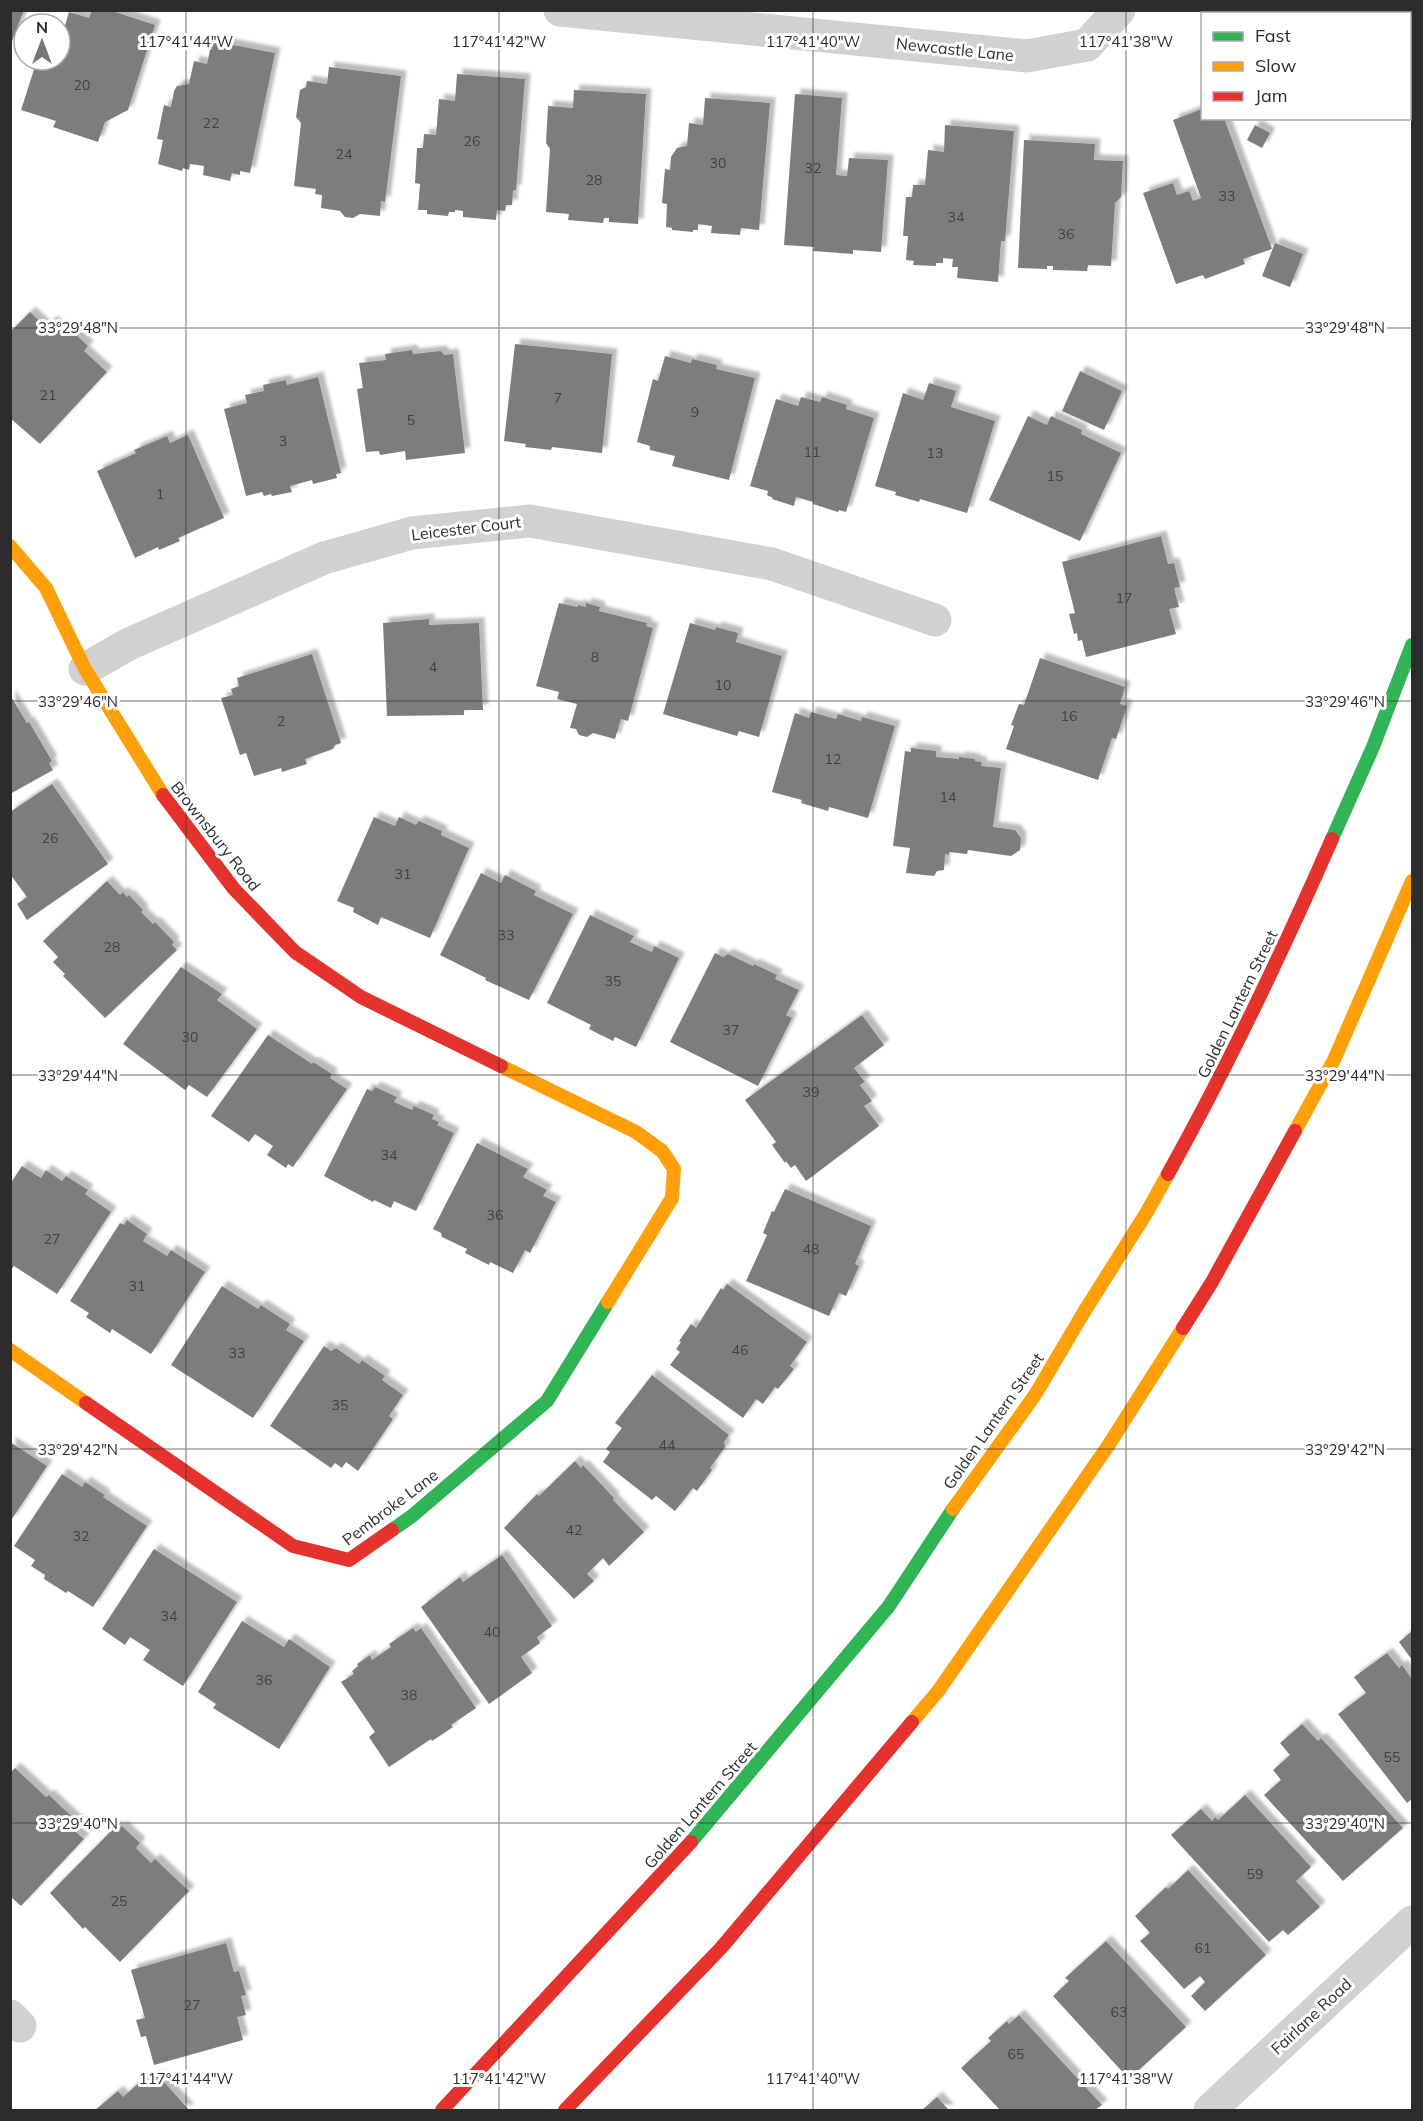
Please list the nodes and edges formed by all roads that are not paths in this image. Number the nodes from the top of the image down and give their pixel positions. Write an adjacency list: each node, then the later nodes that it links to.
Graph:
1 (560, 10): 2 (street, Newcastle Lane)
2 (1119, 10)
3 (10, 546): 6 (main road, Brownsbury Road)
4 (935, 620): 6 (street, Leicester Court)
5 (1413, 645): 11 (main road, Golden Lantern Street)
6 (85, 669): 8 (main road, Brownsbury Road)
7 (1413, 881): 12 (main road)
8 (672, 1198): 9 (main road, Pembroke Lane)
9 (10, 1350)
10 (1413, 1922): 13 (street, Fairlane Road)
11 (442, 2110)
12 (565, 2110)
13 (1210, 2110)

